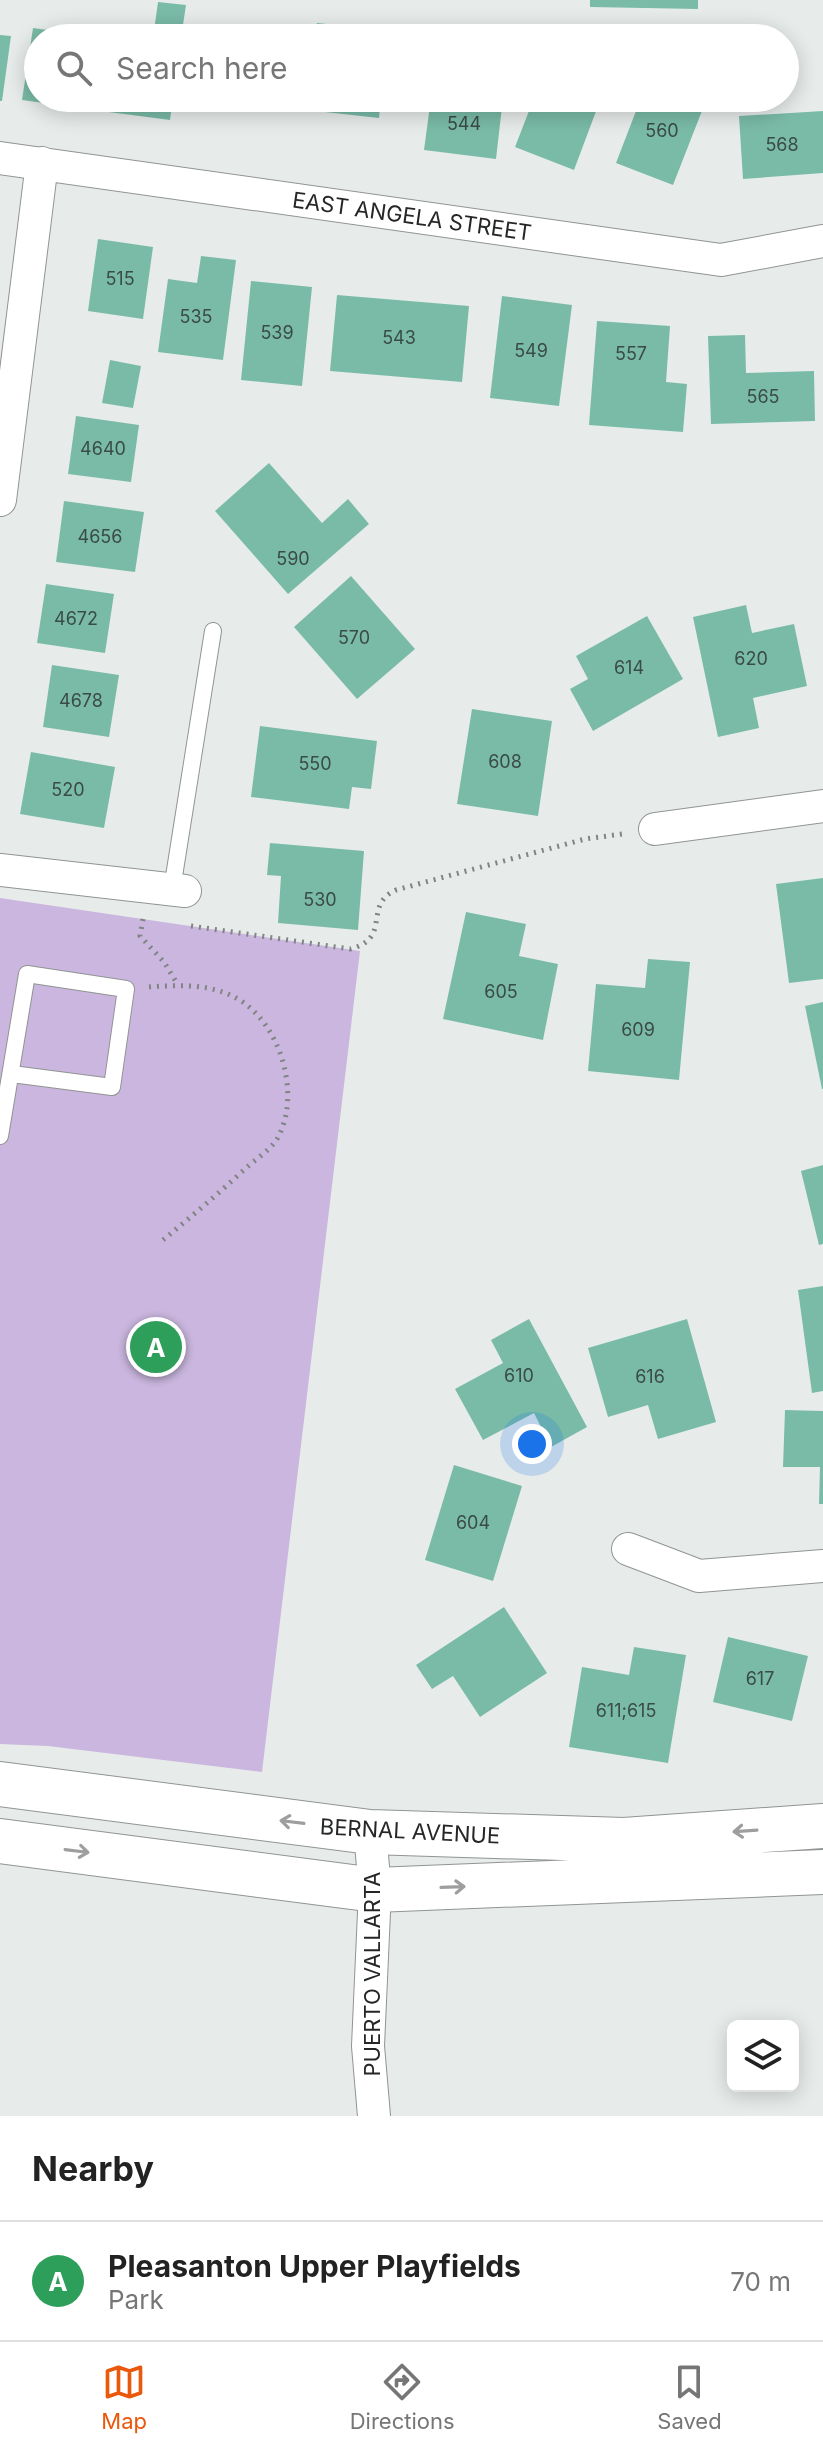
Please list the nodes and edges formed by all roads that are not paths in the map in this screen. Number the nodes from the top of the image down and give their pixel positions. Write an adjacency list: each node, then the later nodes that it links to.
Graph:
1 (0, 158): 2 (street, EAST ANGELA STREET)
2 (42, 163): 3 (street, EAST ANGELA STREET); 4 (street)
3 (823, 241)
4 (0, 500)
5 (213, 631): 9 (lane)
6 (823, 806): 7 (street)
7 (655, 829)
8 (0, 870): 9 (street)
9 (168, 889)
10 (12, 1074): 10 (lane); 11 (lane)
11 (0, 1136)
12 (628, 1549): 13 (street)
13 (823, 1566)
14 (0, 1784): 16 (main road, BERNAL AVENUE, one-way to 14)
15 (823, 1826): 16 (main road, BERNAL AVENUE, one-way to 16)
16 (370, 1832): 19 (street, PUERTO VALLARTA)
17 (0, 1841): 19 (main road, one-way to 19)
18 (823, 1872): 19 (main road, one-way to 18)
19 (375, 1890): 20 (street, PUERTO VALLARTA)
20 (374, 2116)

